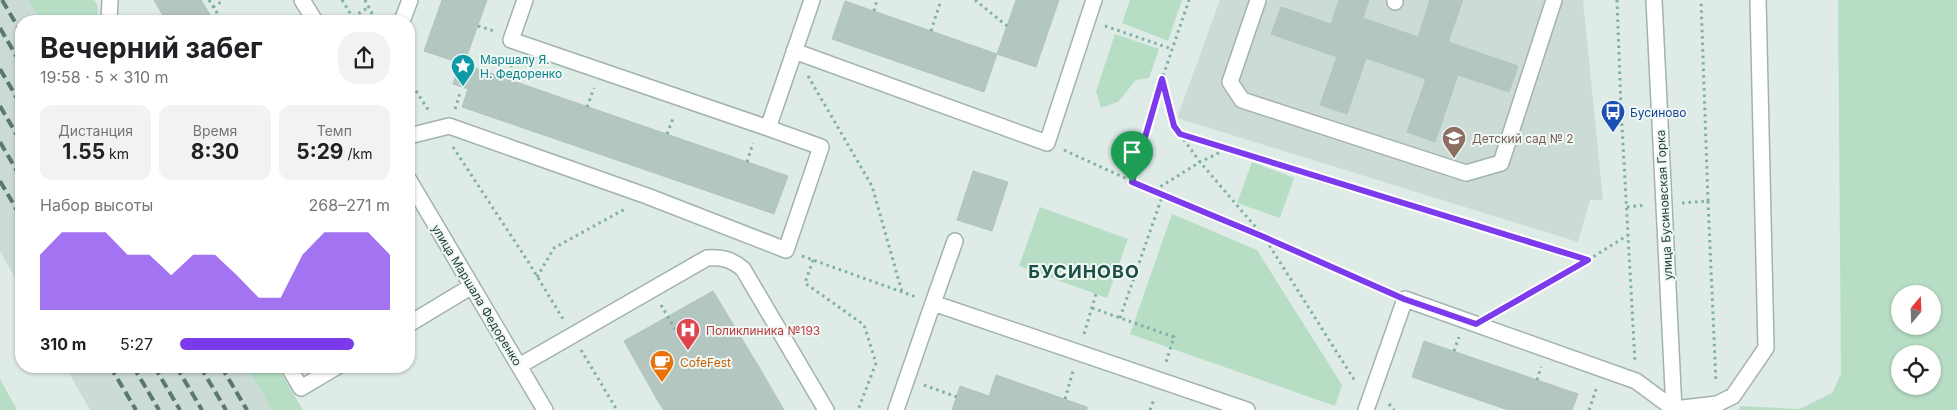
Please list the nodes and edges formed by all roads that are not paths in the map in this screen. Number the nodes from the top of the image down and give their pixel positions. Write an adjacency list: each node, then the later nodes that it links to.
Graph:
1 (110, 0): 11 (street)
2 (302, 0): 12 (street)
3 (410, 0): 13 (street)
4 (525, 0): 15 (street)
5 (812, 0): 14 (street)
6 (1094, 0): 14 (street)
7 (1258, 0): 8 (street)
8 (1554, 0)
9 (1654, 0): 26 (street, улица Бусиновская Горка)
10 (1758, 0): 26 (street)
11 (109, 15)
12 (311, 15)
13 (404, 15)
14 (794, 52): 15 (street)
15 (768, 128): 16 (street)
16 (415, 134)
17 (415, 190): 19 (street, улица Маршала Федоренко)
18 (955, 241): 20 (street)
19 (472, 286): 21 (street); 22 (street, улица Маршала Федоренко)
20 (933, 303): 29 (street); 30 (street)
21 (415, 320)
22 (519, 366): 27 (street, улица Маршала Федоренко); 28 (street)
23 (292, 373): 24 (street)
24 (326, 373)
25 (1368, 406): 26 (street)
26 (1674, 409)
27 (546, 410)
28 (826, 410)
29 (896, 410)
30 (1247, 410)

